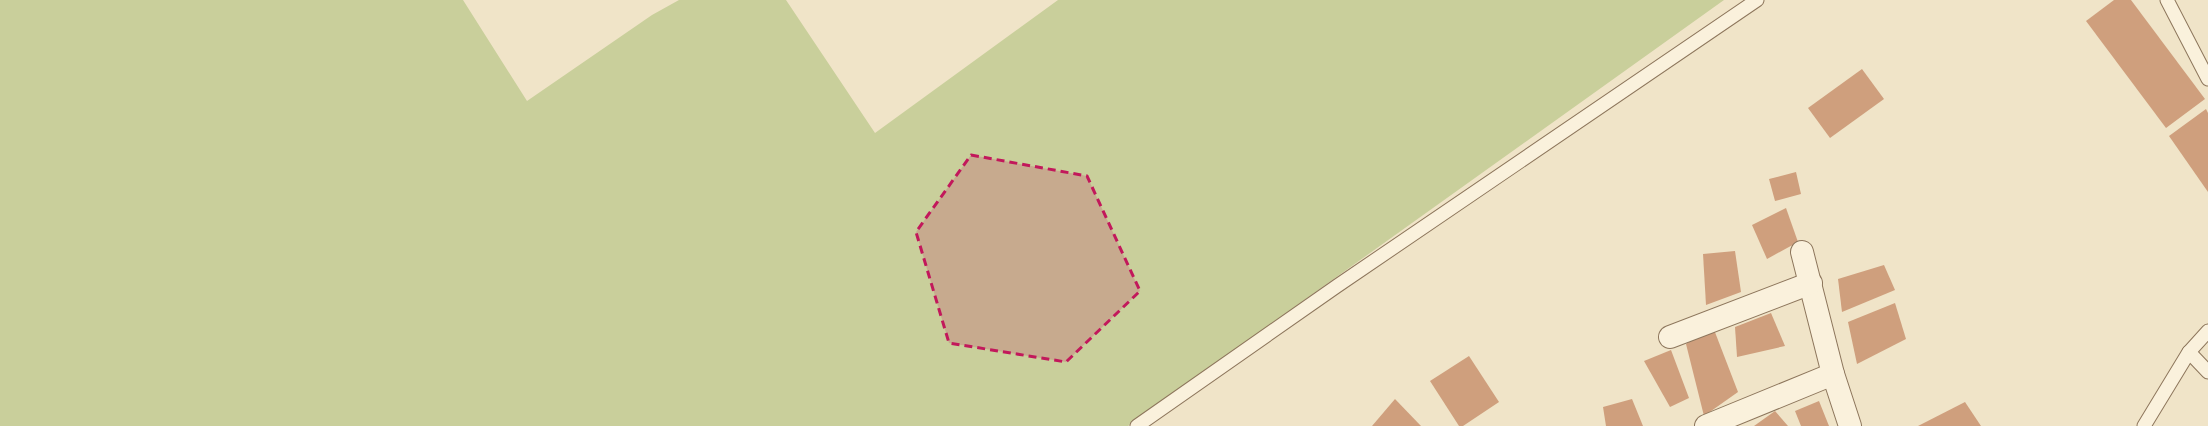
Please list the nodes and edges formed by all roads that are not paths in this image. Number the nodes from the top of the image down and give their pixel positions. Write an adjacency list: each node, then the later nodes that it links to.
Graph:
1 (1758, 0): 11 (lane)
2 (2167, 0): 3 (lane)
3 (2208, 79)
4 (1802, 252): 5 (street)
5 (1811, 283): 7 (street); 10 (street)
6 (2208, 331): 8 (lane)
7 (1670, 337)
8 (2189, 352): 9 (lane); 14 (lane)
9 (2208, 372)
10 (1833, 374): 12 (street); 13 (street)
11 (1137, 426)
12 (1706, 426)
13 (1850, 426)
14 (2144, 426)

